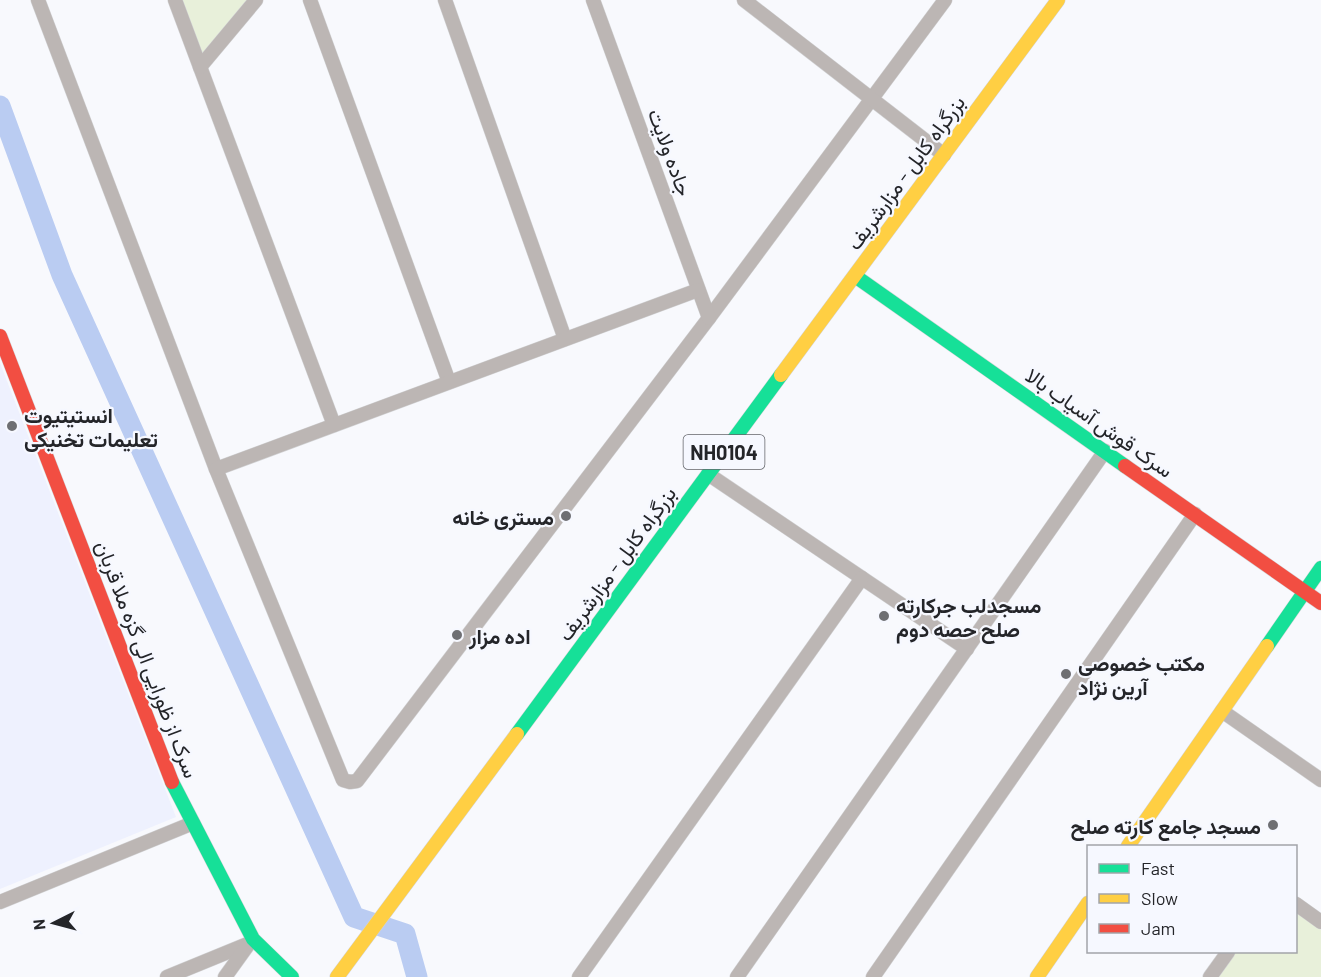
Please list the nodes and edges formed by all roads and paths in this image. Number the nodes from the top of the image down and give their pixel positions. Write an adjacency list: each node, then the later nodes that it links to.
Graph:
1 (38, 0): 21 (street)
2 (175, 0): 10 (street)
3 (256, 0): 10 (street)
4 (310, 0): 18 (street)
5 (445, 0): 17 (street)
6 (593, 0): 14 (street, جاده ولایت)
7 (744, 0): 11 (street)
8 (945, 0): 11 (street)
9 (1058, 0): 12 (main road, بزرگراه کابل - مزارشریف / NH0104)
10 (200, 67): 19 (street)
11 (872, 99): 12 (street); 15 (street)
12 (944, 155): 13 (main road, بزرگراه کابل - مزارشریف / NH0104)
13 (855, 276): 20 (main road, سرک قوش آسیاب بالا); 22 (main road, بزرگراه کابل - مزارشریف / NH0104)
14 (698, 290): 15 (street, جاده ولایت); 17 (street)
15 (709, 318): 21 (street)
16 (0, 336): 31 (main road, سرک از ظورایی الی گزه ملا قربان)
17 (566, 339): 18 (street)
18 (449, 382): 19 (street)
19 (334, 425): 21 (street)
20 (1105, 452): 23 (main road, سرک قوش آسیاب بالا); 28 (street)
21 (216, 469)
22 (708, 474): 25 (street); 42 (main road, بزرگراه کابل - مزارشریف / NH0104)
23 (1195, 514): 26 (main road, سرک قوش آسیاب بالا); 45 (street)
24 (1321, 568): 26 (main road)
25 (862, 578): 28 (street); 43 (street)
26 (1304, 591): 27 (main road, سرک قوش آسیاب بالا); 29 (main road)
27 (1321, 603)
28 (967, 649): 44 (street)
29 (1222, 711): 30 (street); 32 (main road)
30 (1321, 780)
31 (193, 823): 33 (street); 37 (main road, سرک از ظورایی الی گزه ملا قربان)
32 (1129, 845)
33 (0, 902)
34 (1297, 905): 36 (street)
35 (1087, 906): 46 (main road)
36 (1321, 922)
37 (251, 941): 39 (street); 40 (street); 41 (main road, سرک از ظورایی الی گزه ملا قربان)
38 (1227, 953): 47 (street)
39 (167, 977)
40 (225, 977)
41 (292, 977)
42 (337, 977)
43 (579, 977)
44 (737, 977)
45 (873, 977)
46 (1038, 977)
47 (1210, 977)

